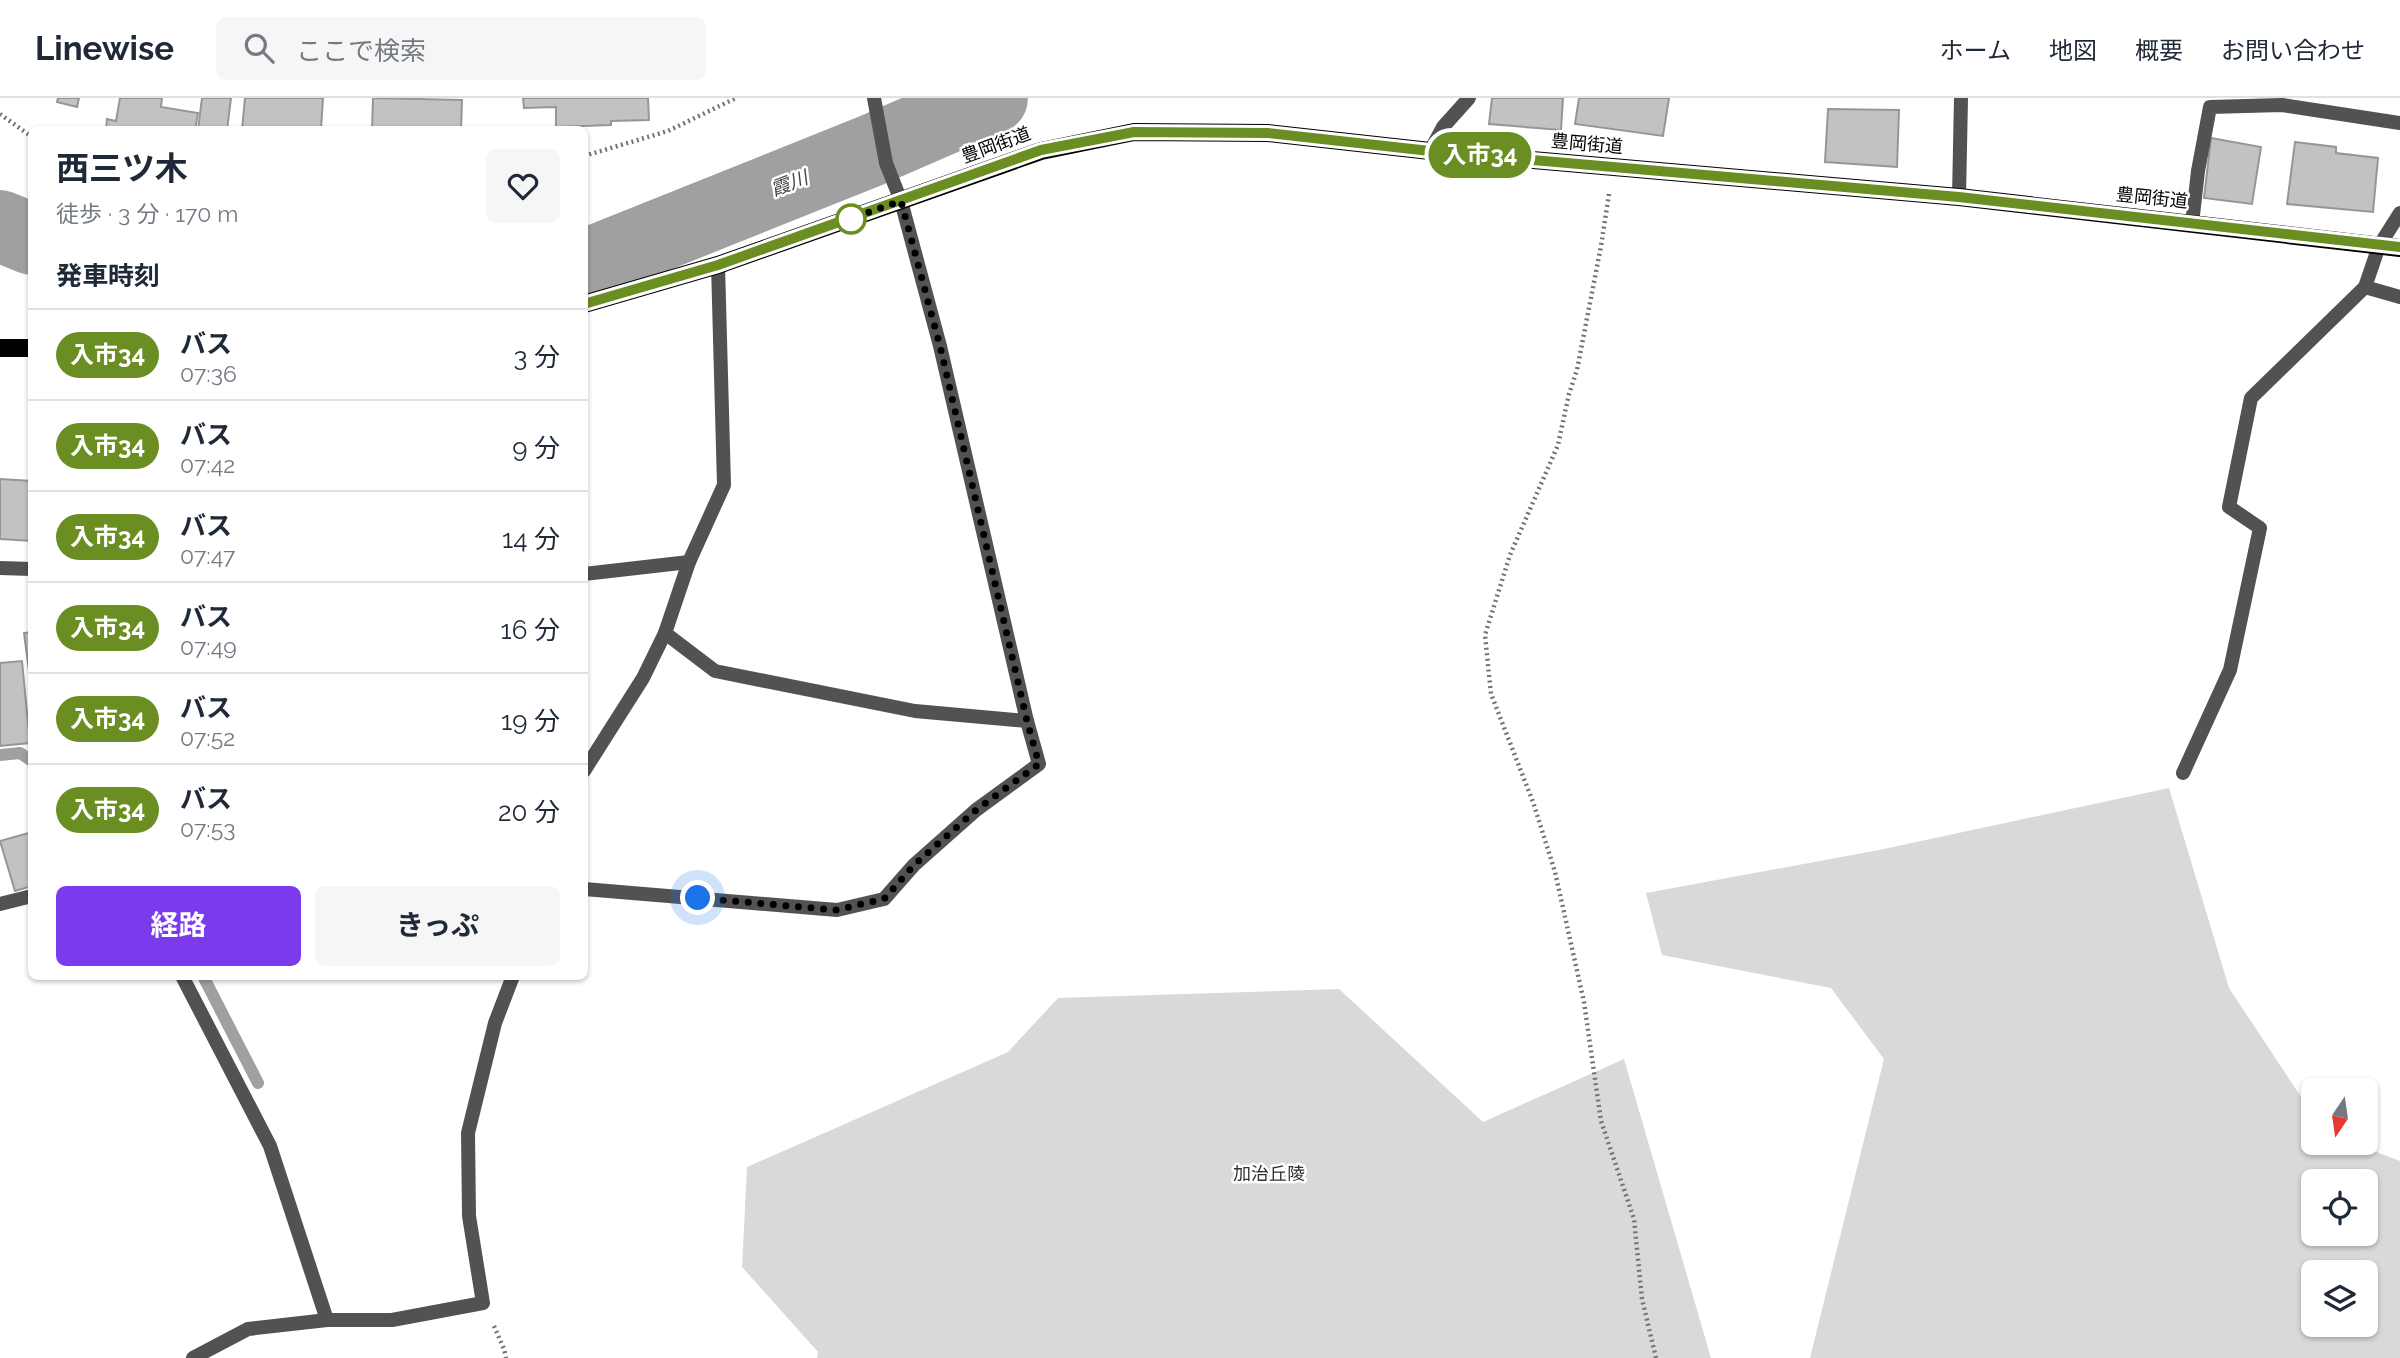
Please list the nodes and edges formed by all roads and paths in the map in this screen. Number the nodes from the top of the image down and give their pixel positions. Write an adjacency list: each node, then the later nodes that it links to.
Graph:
1 (736, 98): 9 (path)
2 (874, 98): 12 (street)
3 (1469, 98): 8 (street)
4 (1961, 98): 11 (street)
5 (0, 114): 7 (path)
6 (2400, 122): 14 (street)
7 (28, 134)
8 (1430, 151): 10 (main road, 豊岡街道); 12 (main road, 豊岡街道)
9 (588, 155)
10 (1613, 167): 11 (main road, 豊岡街道); 38 (path)
11 (1959, 197): 14 (main road, 豊岡街道)
12 (901, 201): 17 (main road, 豊岡街道); 28 (street)
13 (2400, 213): 15 (street)
14 (2192, 224): 15 (main road, 豊岡街道)
15 (2379, 246): 16 (main road, 豊岡街道); 18 (street)
16 (2400, 248)
17 (718, 265): 20 (main road, 豊岡街道); 23 (street)
18 (2365, 287): 19 (street); 30 (street)
19 (2400, 297)
20 (588, 303)
21 (0, 348): 22 (main road)
22 (28, 348)
23 (690, 562): 26 (street); 27 (street)
24 (0, 568): 25 (street)
25 (28, 569)
26 (588, 574)
27 (665, 633): 28 (street); 29 (street)
28 (1027, 721): 31 (street)
29 (588, 765)
30 (2183, 773)
31 (588, 888)
32 (28, 897): 33 (street)
33 (0, 904)
34 (184, 980): 36 (street)
35 (511, 980): 36 (street)
36 (327, 1320): 37 (street)
37 (193, 1358)
38 (1656, 1358)

